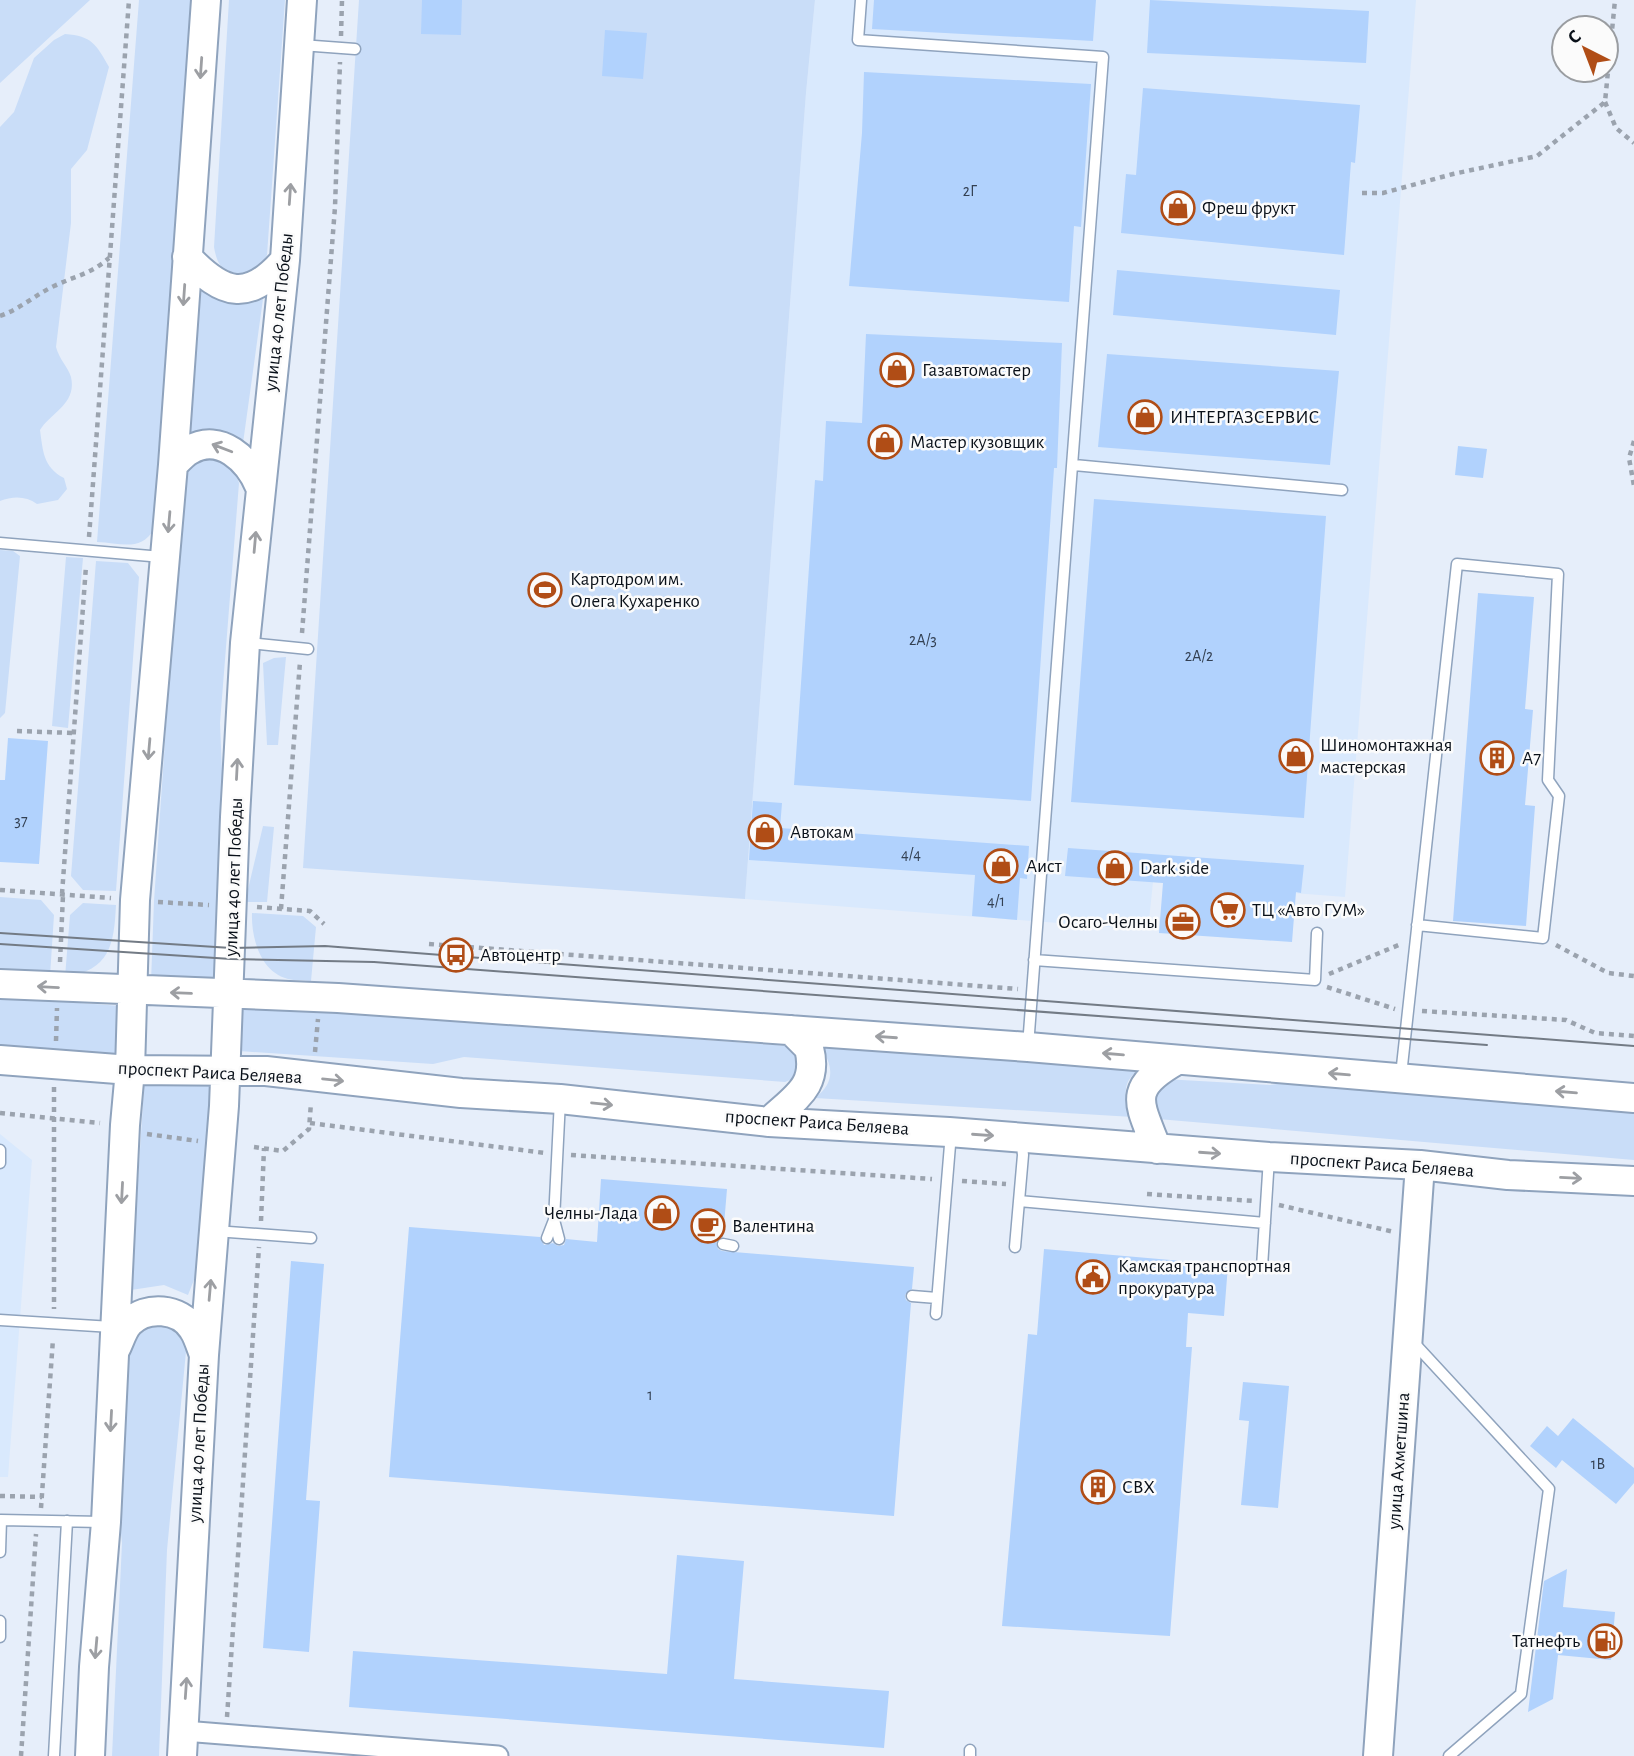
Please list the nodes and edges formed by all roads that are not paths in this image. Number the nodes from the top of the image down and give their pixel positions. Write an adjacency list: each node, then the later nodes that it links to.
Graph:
1 (206, 0): 6 (street, one-way to 6)
2 (302, 0): 4 (street, улица 40 лет Победы)
3 (861, 0): 9 (lane)
4 (300, 45): 5 (lane); 7 (street, улица 40 лет Победы, one-way to 4)
5 (355, 49)
6 (187, 257): 7 (street); 8 (street, one-way to 8)
7 (285, 260): 10 (street, улица 40 лет Победы)
8 (173, 465): 10 (street, one-way to 8); 13 (street, one-way to 13)
9 (1074, 465): 11 (lane); 18 (lane)
10 (260, 487): 14 (street, улица 40 лет Победы, one-way to 10)
11 (1342, 490)
12 (0, 543): 13 (lane)
13 (166, 557): 20 (street, one-way to 20)
14 (245, 643): 15 (lane); 21 (street, улица 40 лет Победы, one-way to 14)
15 (304, 649)
16 (1418, 925): 16 (lane); 28 (lane)
17 (1317, 933): 18 (lane)
18 (1034, 960): 23 (lane)
19 (0, 984): 20 (street, one-way to 19)
20 (132, 991): 21 (street, one-way to 20); 26 (street)
21 (229, 995): 22 (street); 27 (street, улица 40 лет Победы)
22 (790, 1030): 23 (street, one-way to 22); 31 (street)
23 (1028, 1047): 25 (street, one-way to 23)
24 (0, 1060): 26 (street, проспект Раиса Беляева)
25 (1177, 1060): 28 (street, one-way to 25); 34 (street)
26 (130, 1070): 27 (street, проспект Раиса Беляева); 54 (street, one-way to 54)
27 (226, 1070): 30 (street, проспект Раиса Беляева, one-way to 30); 43 (street, улица 40 лет Победы)
28 (1401, 1079): 29 (street, one-way to 28)
29 (1634, 1098)
30 (560, 1099): 31 (street, проспект Раиса Беляева, one-way to 31); 41 (lane)
31 (769, 1122): 32 (street, проспект Раиса Беляева)
32 (949, 1132): 33 (street, проспект Раиса Беляева, one-way to 33); 50 (lane)
33 (1021, 1138): 34 (street, проспект Раиса Беляева); 40 (lane)
34 (1157, 1149): 36 (street, проспект Раиса Беляева, one-way to 36)
35 (0, 1150): 37 (lane)
36 (1269, 1157): 38 (street, проспект Раиса Беляева); 42 (lane)
37 (0, 1163)
38 (1420, 1165): 39 (street, проспект Раиса Беляева, one-way to 39); 53 (street, улица Ахметшина)
39 (1634, 1181)
40 (1019, 1201): 42 (lane); 47 (lane)
41 (554, 1220): 45 (lane); 46 (lane)
42 (1265, 1223): 48 (lane)
43 (215, 1231): 44 (lane); 55 (street, улица 40 лет Победы, one-way to 43)
44 (311, 1238)
45 (547, 1238)
46 (559, 1239)
47 (1015, 1247)
48 (1262, 1267)
49 (912, 1296): 50 (lane)
50 (937, 1298): 51 (lane)
51 (936, 1314)
52 (0, 1320): 54 (lane)
53 (1408, 1336): 66 (street, улица Ахметшина); 67 (lane)
54 (115, 1340): 55 (street); 57 (street, one-way to 57)
55 (204, 1355): 61 (street, улица 40 лет Победы, one-way to 55)
56 (67, 1521): 57 (lane); 58 (lane); 63 (lane)
57 (106, 1522): 64 (street, one-way to 64)
58 (0, 1552)
59 (0, 1621): 60 (lane)
60 (0, 1637)
61 (183, 1743): 62 (street)
62 (326, 1749): 65 (street)
63 (54, 1756)
64 (90, 1756)
65 (498, 1756)
66 (1378, 1756)
67 (1449, 1756)

